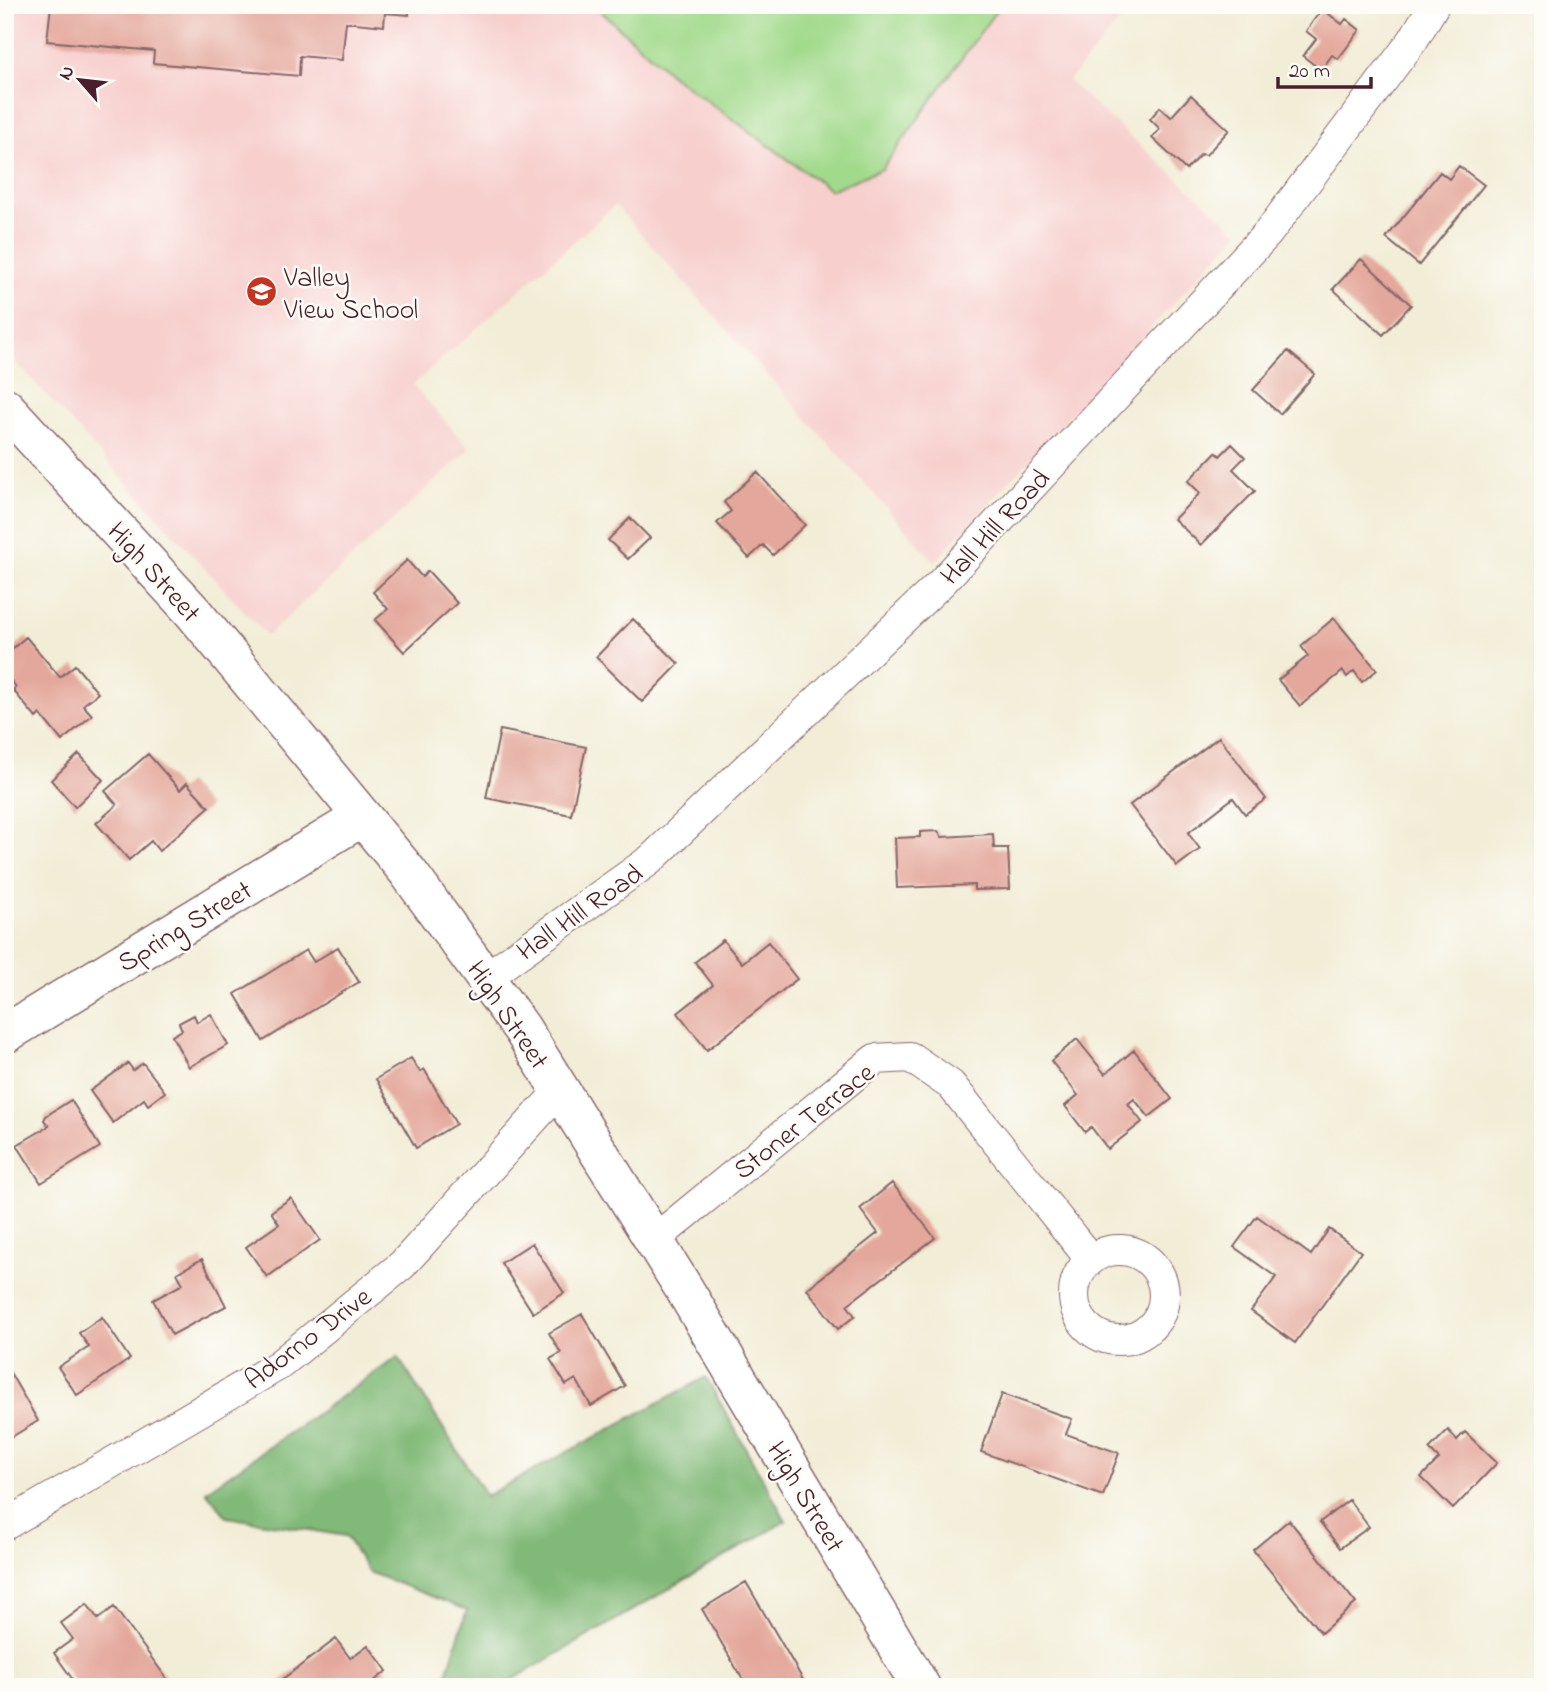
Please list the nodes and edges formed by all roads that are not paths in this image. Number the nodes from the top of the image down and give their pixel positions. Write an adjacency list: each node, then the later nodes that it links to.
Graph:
1 (1434, 5): 4 (street, Hall Hill Road)
2 (5, 407): 3 (street, High Street)
3 (362, 817): 4 (street, High Street); 5 (street, Spring Street)
4 (485, 978): 6 (street, High Street)
5 (5, 1034)
6 (561, 1090): 7 (street, High Street); 9 (street, Adorno Drive)
7 (653, 1240): 8 (street, Stoner Terrace); 10 (street, High Street)
8 (1091, 1260)
9 (5, 1525)
10 (921, 1687)

